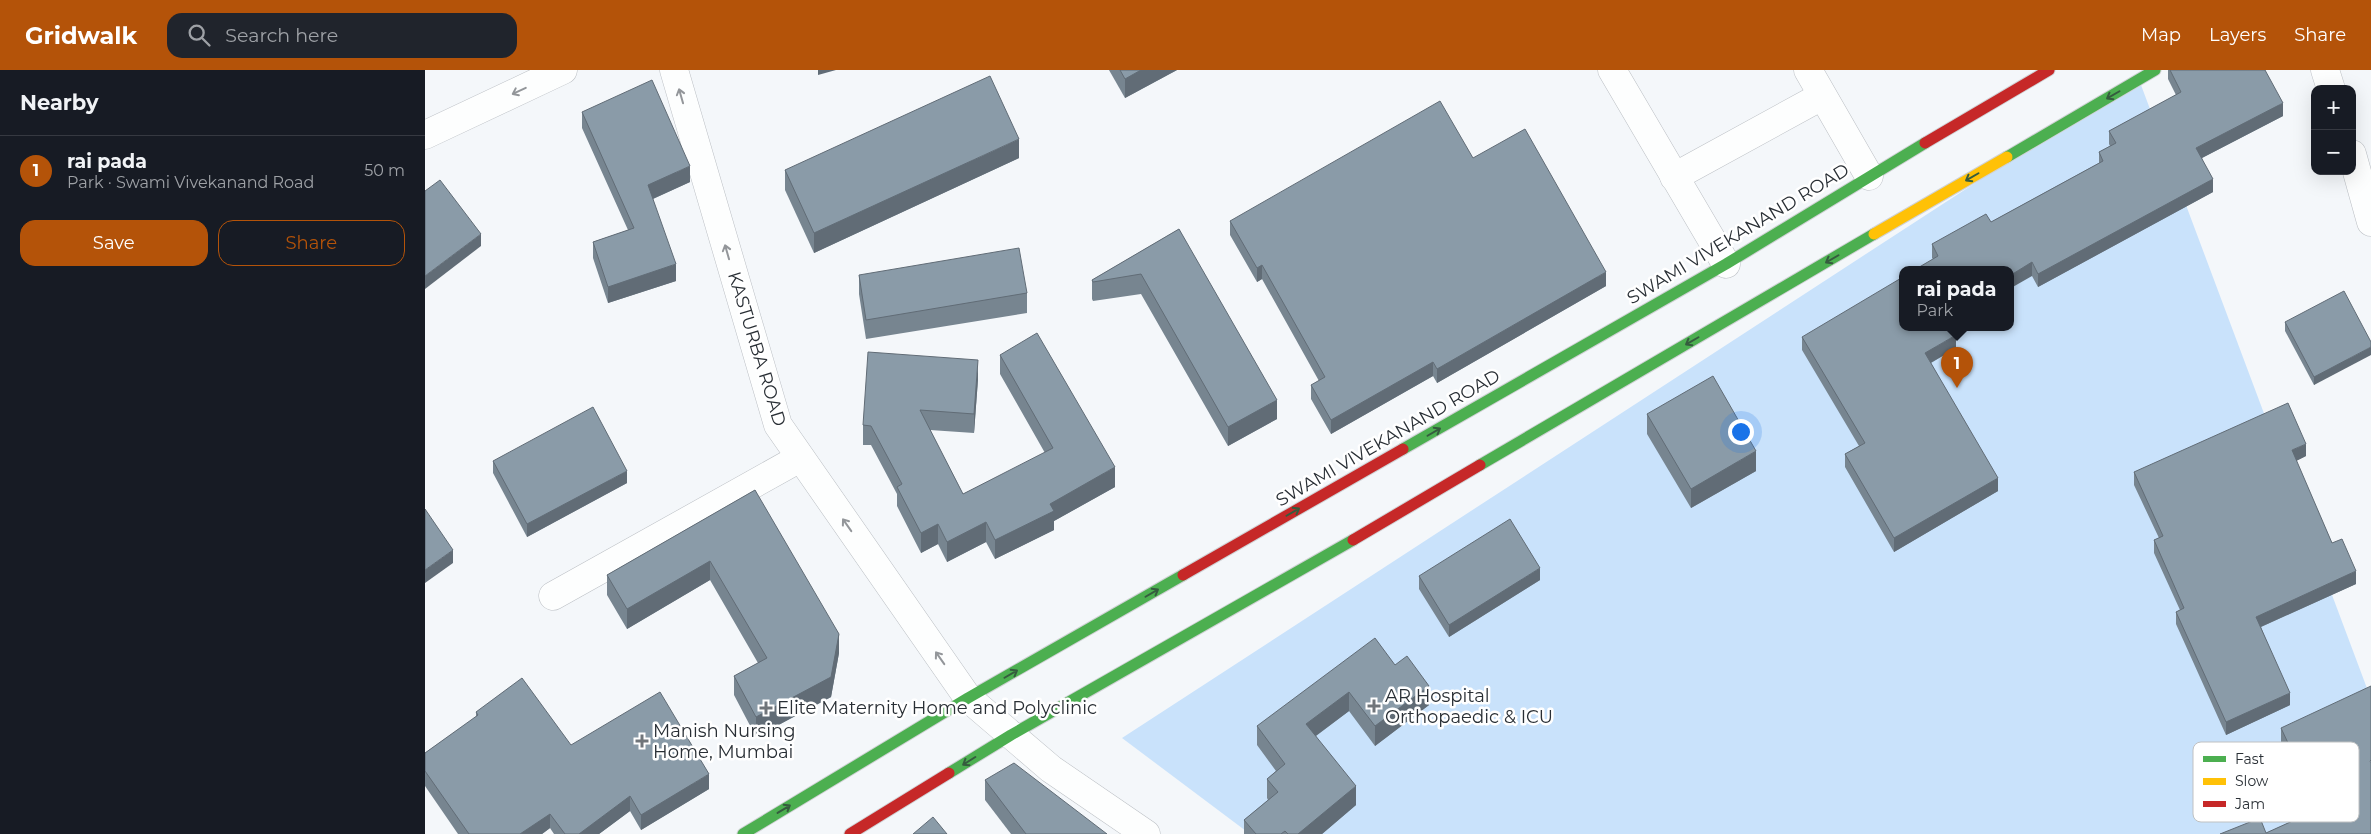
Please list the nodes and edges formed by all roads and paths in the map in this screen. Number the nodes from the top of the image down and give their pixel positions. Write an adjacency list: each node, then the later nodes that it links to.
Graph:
1 (563, 70): 10 (street, one-way to 10)
2 (674, 70): 16 (street, KASTURBA ROAD, one-way to 2)
3 (1612, 70): 13 (street)
4 (1808, 70): 9 (street)
5 (2155, 70): 19 (main road, one-way to 19)
6 (2325, 70): 8 (street)
7 (2047, 71): 12 (main road, SWAMI VIVEKANAND ROAD)
8 (2330, 85)
9 (1822, 96): 12 (street); 13 (street)
10 (425, 135)
11 (2356, 168): 14 (street)
12 (1869, 176): 15 (main road, SWAMI VIVEKANAND ROAD)
13 (1674, 177): 15 (street)
14 (2371, 222)
15 (1726, 264): 18 (main road, SWAMI VIVEKANAND ROAD, one-way to 15)
16 (800, 458): 17 (street); 18 (street, KASTURBA ROAD, one-way to 16)
17 (553, 596)
18 (968, 698): 19 (street, KASTURBA ROAD); 20 (main road, SWAMI VIVEKANAND ROAD, one-way to 18)
19 (1011, 735): 21 (main road, one-way to 21); 22 (street, KASTURBA ROAD)
20 (743, 834)
21 (851, 834)
22 (1146, 834)

